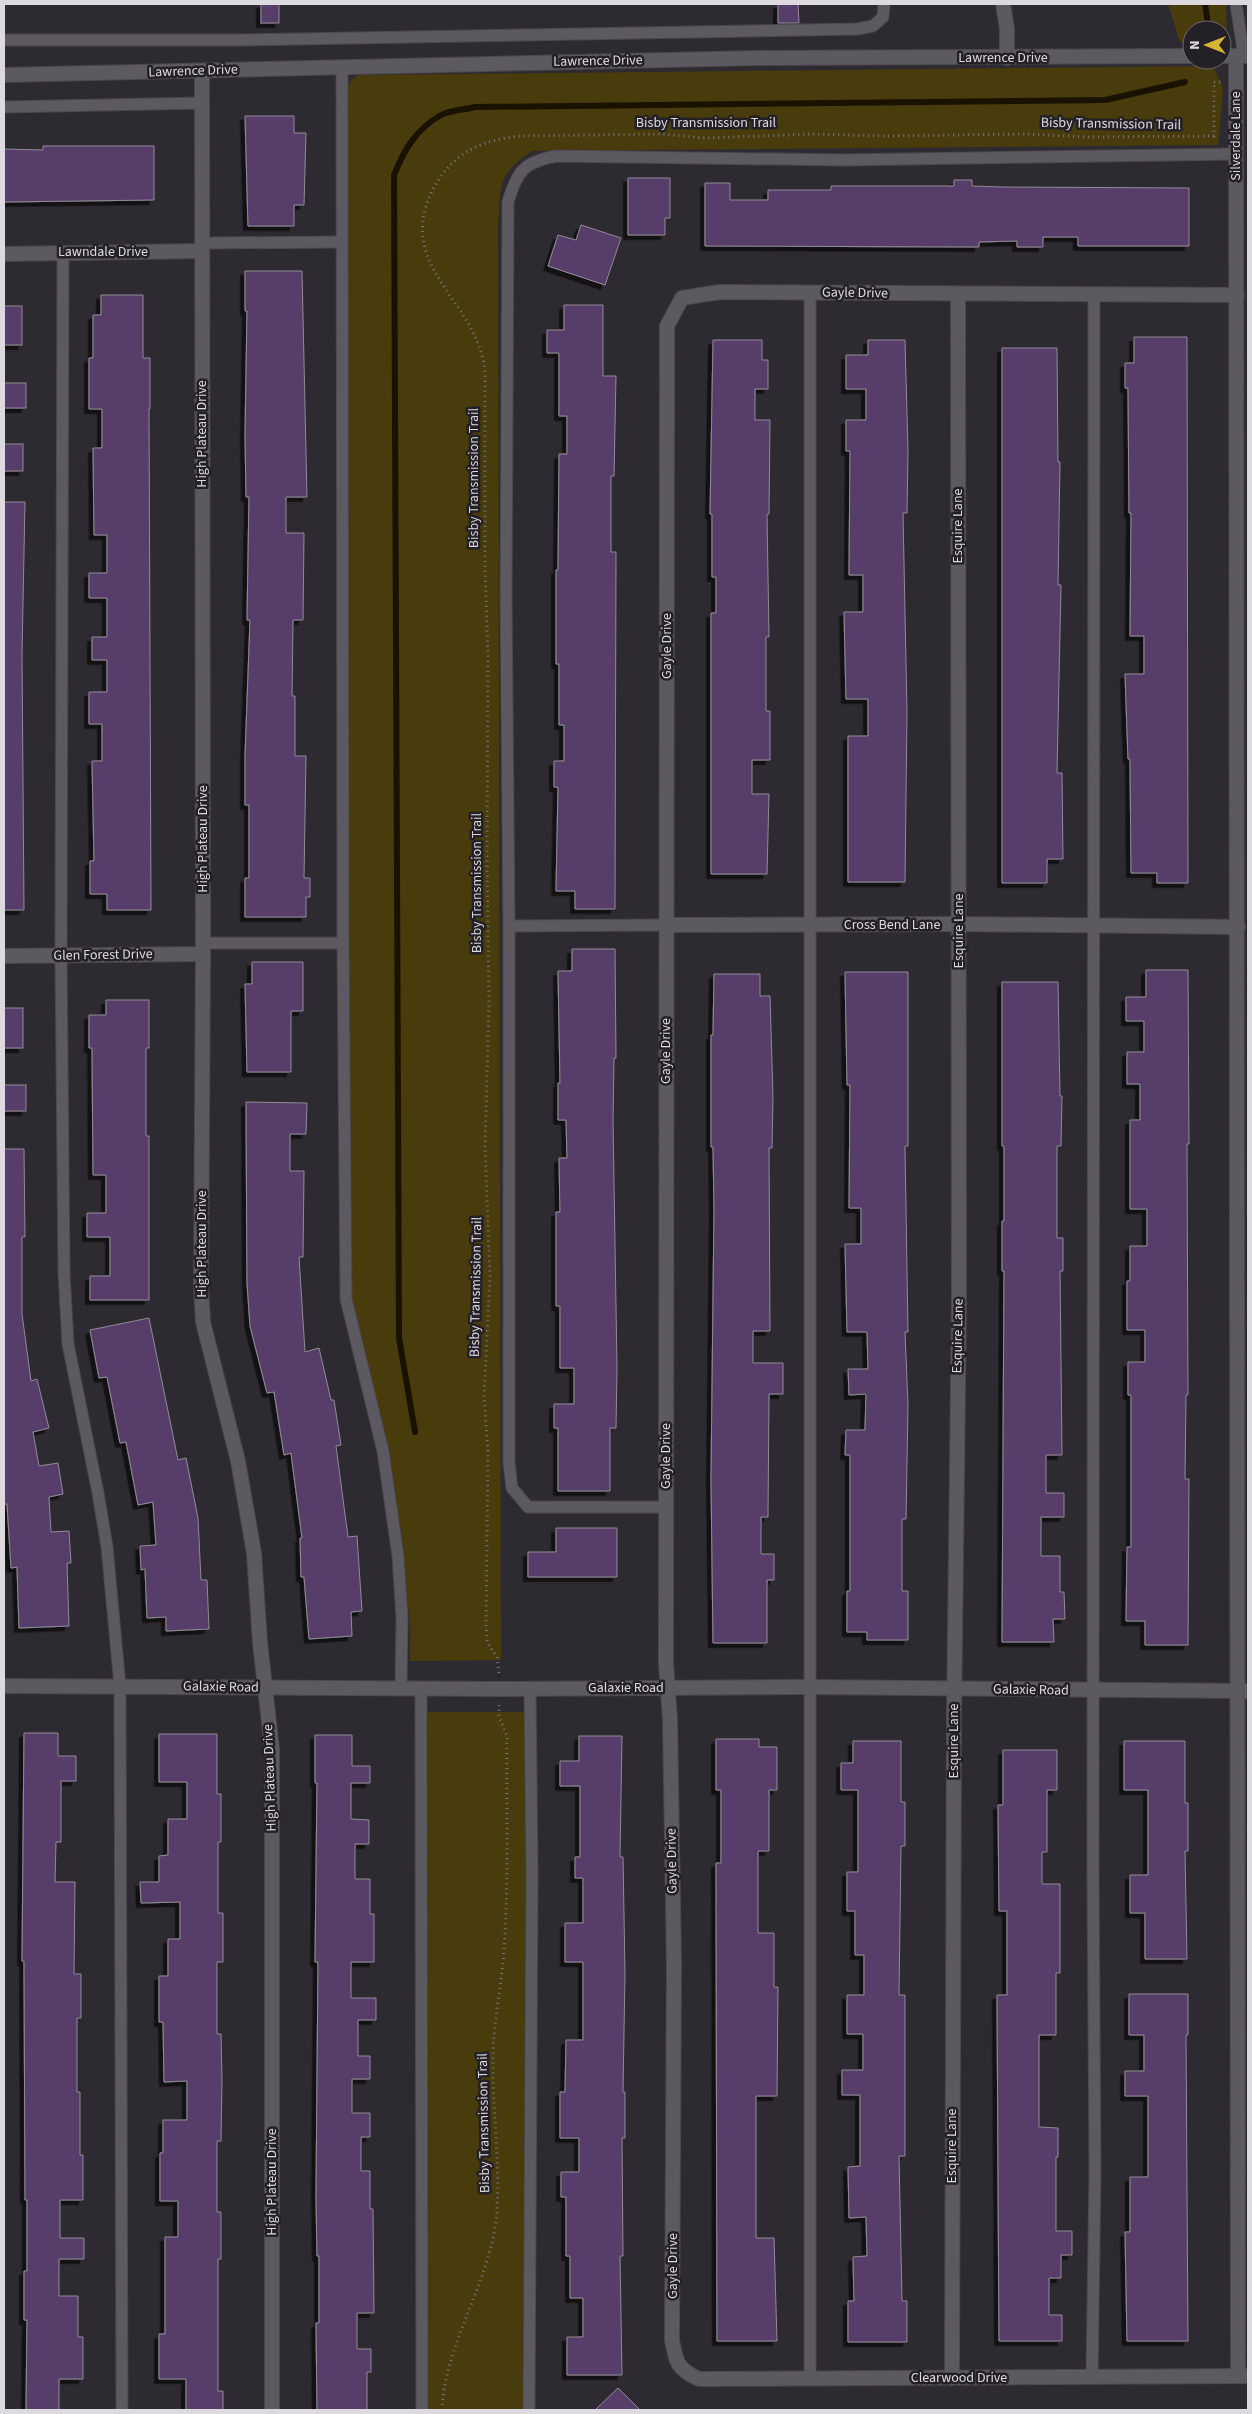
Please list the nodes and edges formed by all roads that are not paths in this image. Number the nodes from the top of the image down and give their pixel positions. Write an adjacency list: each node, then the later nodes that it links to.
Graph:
1 (884, 4): 4 (lane)
2 (1003, 4): 7 (street)
3 (1236, 4): 6 (lane)
4 (4, 40)
5 (1182, 56): 7 (street, Lawrence Drive)
6 (1237, 56): 13 (street, Silverdale Lane)
7 (1007, 58): 8 (street, Lawrence Drive)
8 (342, 66): 9 (street, Lawrence Drive); 14 (lane)
9 (202, 71): 10 (street, Lawrence Drive); 11 (street, High Plateau Drive)
10 (4, 75)
11 (202, 103): 12 (lane); 15 (street, High Plateau Drive)
12 (4, 107)
13 (1235, 154): 21 (street, Silverdale Lane); 26 (lane)
14 (341, 242): 15 (lane); 29 (lane)
15 (202, 247): 16 (street, Lawndale Drive); 30 (street, High Plateau Drive)
16 (63, 252): 17 (street, Lawndale Drive); 32 (lane)
17 (4, 254)
18 (810, 292): 19 (street, Gayle Drive); 24 (street, Gayle Drive); 25 (lane)
19 (958, 294): 20 (street, Gayle Drive); 23 (street, Esquire Lane)
20 (1094, 294): 21 (street, Gayle Drive); 27 (lane)
21 (1237, 295): 22 (street, Silverdale Lane)
22 (1243, 906): 28 (street, Silverdale Lane)
23 (959, 924): 25 (street, Cross Bend Lane); 27 (street, Cross Bend Lane); 42 (street, Esquire Lane)
24 (666, 925): 25 (street, Cross Bend Lane); 26 (lane); 33 (street, Gayle Drive)
25 (810, 925): 37 (lane)
26 (509, 926): 33 (lane)
27 (1093, 926): 28 (street, Cross Bend Lane); 43 (lane)
28 (1238, 927): 44 (street, Silverdale Lane)
29 (343, 943): 30 (lane); 38 (lane)
30 (203, 949): 32 (street, Glen Forest Drive); 36 (street, High Plateau Drive)
31 (4, 956): 32 (street, Glen Forest Drive)
32 (61, 956): 35 (lane)
33 (666, 1507): 40 (street, Gayle Drive)
34 (4, 1686): 35 (street, Galaxie Road)
35 (120, 1686): 36 (street, Galaxie Road); 51 (lane)
36 (265, 1687): 38 (street, Galaxie Road); 52 (street, High Plateau Drive)
37 (810, 1687): 40 (street, Galaxie Road); 42 (street, Galaxie Road); 50 (lane)
38 (401, 1688): 39 (street, Galaxie Road)
39 (421, 1688): 41 (street, Galaxie Road); 53 (lane)
40 (668, 1688): 41 (street, Galaxie Road); 46 (street, Gayle Drive)
41 (530, 1689): 54 (lane)
42 (954, 1689): 43 (street, Galaxie Road); 48 (street, Esquire Lane)
43 (1094, 1691): 44 (street, Galaxie Road); 49 (lane)
44 (1243, 1691): 45 (street, Silverdale Lane)
45 (1242, 1860): 47 (street, Silverdale Lane)
46 (677, 2363): 50 (street, Clearwood Drive)
47 (1243, 2376): 49 (street, Clearwood Drive)
48 (952, 2378): 49 (street, Clearwood Drive); 50 (street, Clearwood Drive)
49 (1092, 2378)
50 (810, 2379)
51 (122, 2410)
52 (272, 2410)
53 (422, 2410)
54 (529, 2410)

